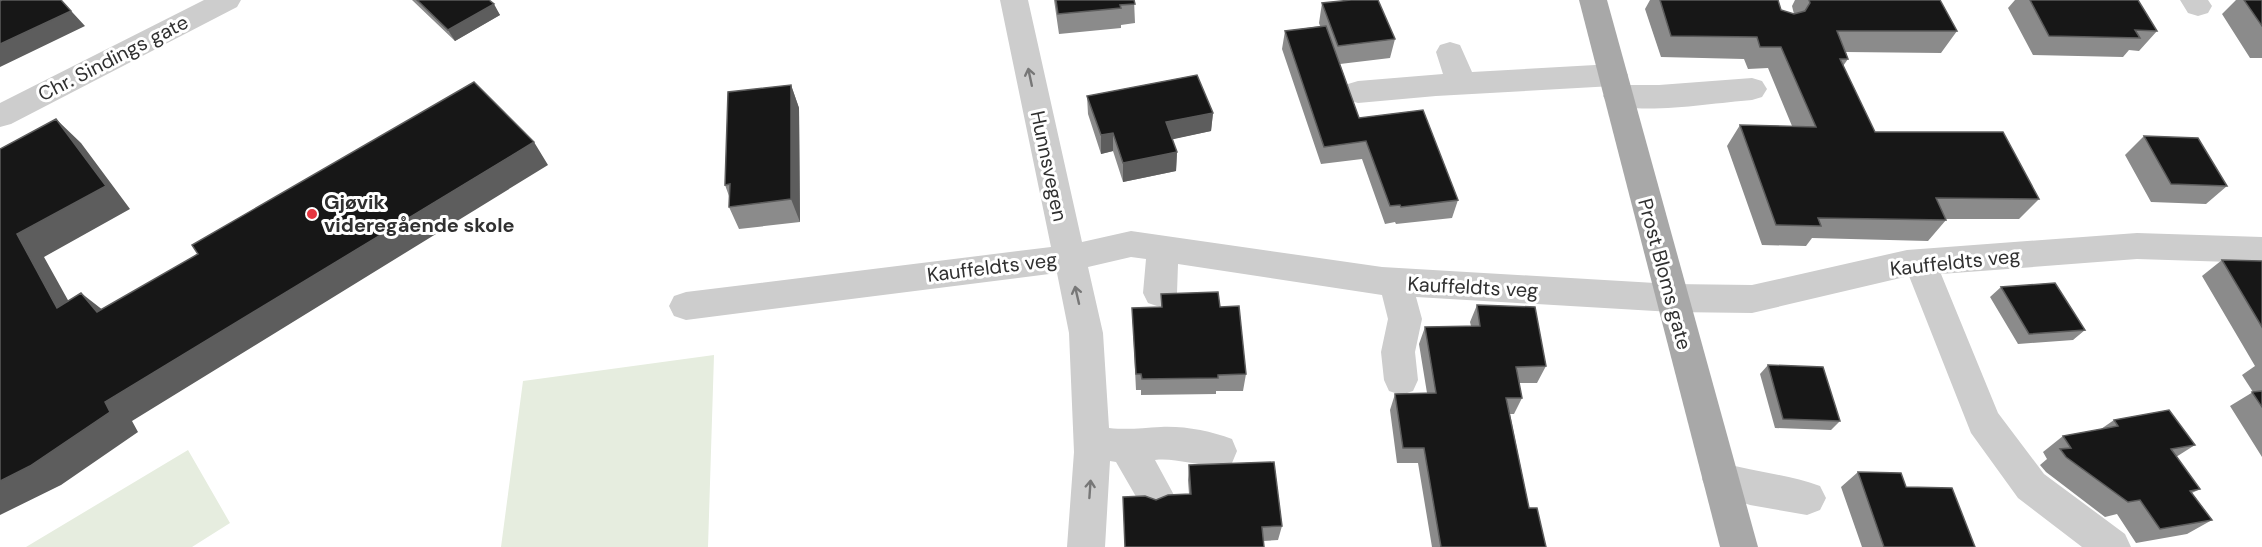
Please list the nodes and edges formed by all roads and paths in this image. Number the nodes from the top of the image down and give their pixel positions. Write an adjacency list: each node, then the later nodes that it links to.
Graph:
1 (227, 0): 9 (street, Chr. Sindings gate)
2 (1014, 0): 12 (street, Hunnsvegen, one-way to 2)
3 (1593, 0): 6 (main road, Prost Bloms gate)
4 (1450, 52): 5 (street)
5 (1461, 84): 6 (street); 8 (street)
6 (1616, 86): 7 (street); 16 (main road, Prost Bloms gate)
7 (1752, 89)
8 (1358, 92)
9 (0, 116)
10 (1164, 249): 12 (street, Kauffeldts veg); 14 (street, Kauffeldts veg); 15 (street)
11 (2262, 250): 13 (street, Kauffeldts veg)
12 (1069, 258): 17 (street, Kauffeldts veg); 19 (street, Hunnsvegen, one-way to 12)
13 (1920, 262): 16 (street, Kauffeldts veg); 27 (street)
14 (1395, 282): 16 (street, Kauffeldts veg); 18 (street)
15 (1160, 293)
16 (1672, 298): 22 (main road, Prost Bloms gate)
17 (686, 306)
18 (1401, 380)
19 (1092, 443): 20 (street); 25 (street, Hunnsvegen, one-way to 19)
20 (1127, 447): 21 (street); 23 (street)
21 (1219, 451)
22 (1720, 479): 24 (street); 26 (main road, Prost Bloms gate)
23 (1155, 495)
24 (1807, 498)
25 (1086, 547)
26 (1738, 547)
27 (2112, 547)

